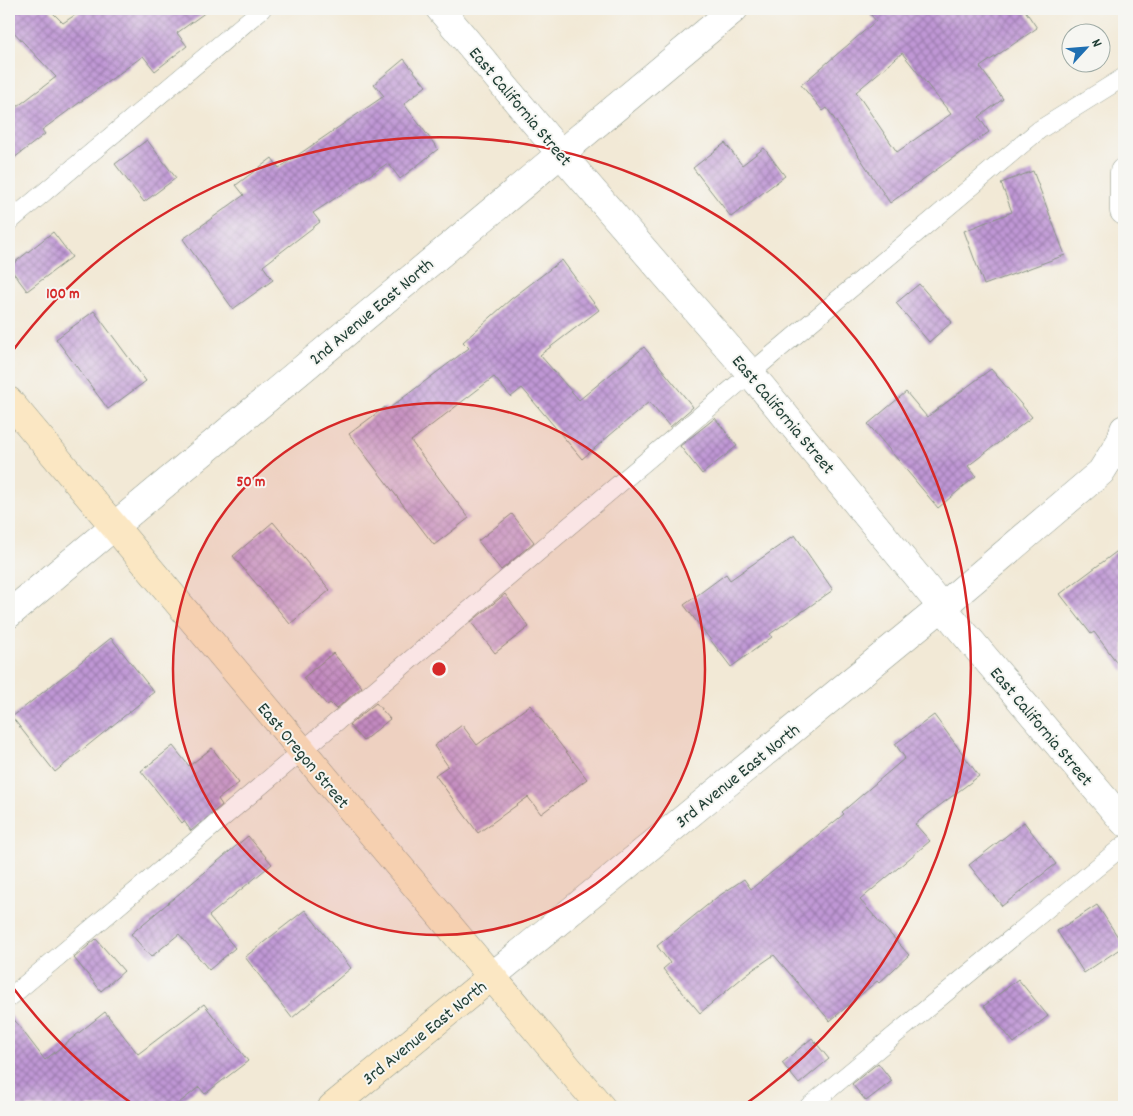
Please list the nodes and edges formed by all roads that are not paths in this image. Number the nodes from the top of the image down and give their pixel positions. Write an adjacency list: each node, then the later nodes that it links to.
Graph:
1 (262, 9): 8 (lane)
2 (440, 9): 5 (street, East California Street)
3 (734, 9): 5 (street, 2nd Avenue East North)
4 (1124, 77): 9 (lane)
5 (561, 154): 9 (street, East California Street); 12 (street, 2nd Avenue East North)
6 (1124, 172): 7 (street)
7 (1124, 211)
8 (9, 222)
9 (751, 374): 13 (street, East California Street); 15 (lane)
10 (9, 400): 12 (street, East Oregon Street)
11 (1124, 429): 13 (street, 3rd Avenue East North)
12 (114, 526): 14 (street, 2nd Avenue East North); 15 (street, East Oregon Street)
13 (942, 607): 16 (street, East California Street); 18 (street, 3rd Avenue East North)
14 (9, 614)
15 (302, 752): 18 (street, East Oregon Street); 19 (lane)
16 (1124, 822)
17 (1124, 845): 22 (lane)
18 (491, 977): 20 (street, 3rd Avenue East North); 21 (street, East Oregon Street)
19 (9, 998)
20 (332, 1107)
21 (600, 1107)
22 (808, 1107)

